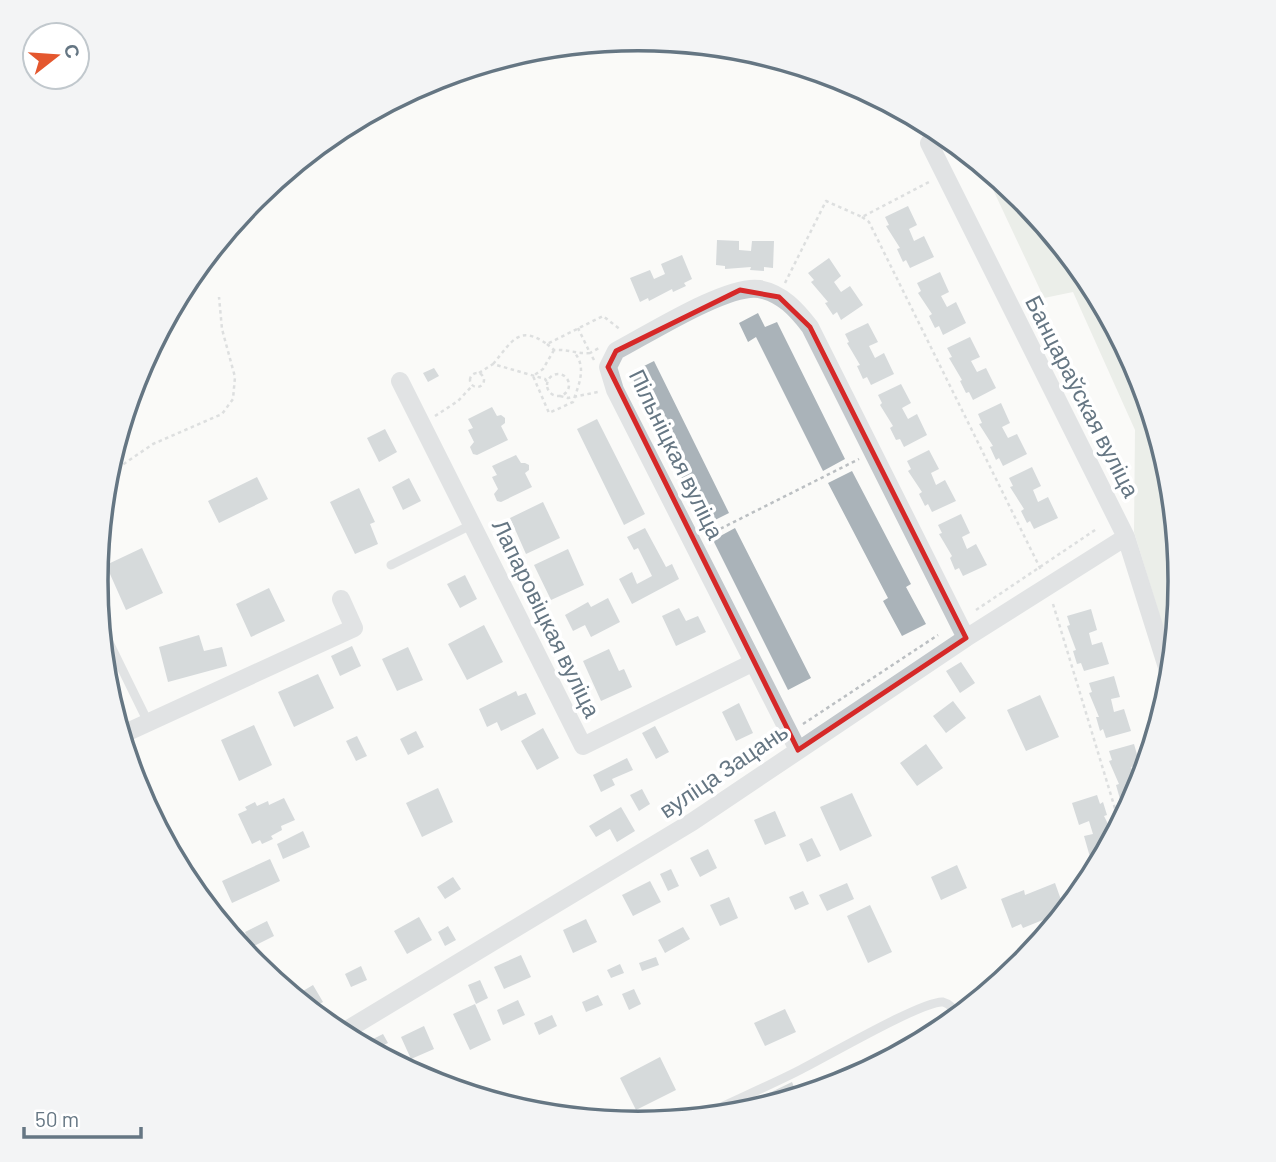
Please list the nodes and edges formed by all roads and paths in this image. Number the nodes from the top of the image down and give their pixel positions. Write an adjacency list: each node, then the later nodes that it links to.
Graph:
1 (929, 144): 28 (street, Банцараўская вуліца)
2 (937, 182): 3 (path)
3 (862, 217): 5 (path); 31 (path)
4 (219, 297): 25 (path)
5 (779, 297): 8 (street, Пільніцкая вуліца); 24 (street, Пільніцкая вуліца)
6 (578, 328): 7 (path); 8 (path); 12 (path)
7 (547, 344): 10 (path); 14 (path)
8 (629, 344): 20 (street, Пільніцкая вуліца)
9 (602, 347): 12 (path)
10 (554, 350): 11 (path); 16 (path)
11 (574, 352): 12 (path); 22 (path)
12 (590, 353): 13 (path)
13 (595, 362)
14 (493, 363): 15 (path); 16 (path)
15 (479, 373): 19 (path); 19 (path)
16 (533, 376): 18 (path); 22 (path)
17 (400, 381): 23 (street, Лапаровіцкая вуліца)
18 (547, 382): 21 (path); 21 (path)
19 (472, 385): 23 (path)
20 (615, 390): 22 (path); 29 (street, Пільніцкая вуліца)
21 (560, 396): 22 (path)
22 (575, 398)
23 (422, 425): 26 (street, Лапаровіцкая вуліца)
24 (873, 453): 29 (path); 34 (street, Пільніцкая вуліца)
25 (121, 465)
26 (472, 524): 30 (lane); 37 (street, Лапаровіцкая вуліца)
27 (1098, 528): 31 (path)
28 (1126, 537): 32 (street, вуліца Зацань); 36 (street, Банцараўская вуліца)
29 (693, 543): 37 (street, Пільніцкая вуліца)
30 (391, 565)
31 (1040, 567): 32 (path); 34 (path)
32 (1050, 591): 34 (street, вуліца Зацань); 43 (path)
33 (341, 599): 38 (street)
34 (962, 630): 40 (path); 42 (street, вуліца Зацань)
35 (112, 648): 38 (lane)
36 (1163, 655)
37 (752, 663): 40 (street, Пільніцкая вуліца)
38 (148, 722): 39 (street)
39 (130, 731)
40 (789, 733): 41 (path); 42 (street, Пільніцкая вуліца)
41 (765, 749)
42 (798, 750): 45 (street, вуліца Зацань)
43 (1116, 812)
44 (953, 1008): 46 (lane)
45 (351, 1027)
46 (731, 1103)

